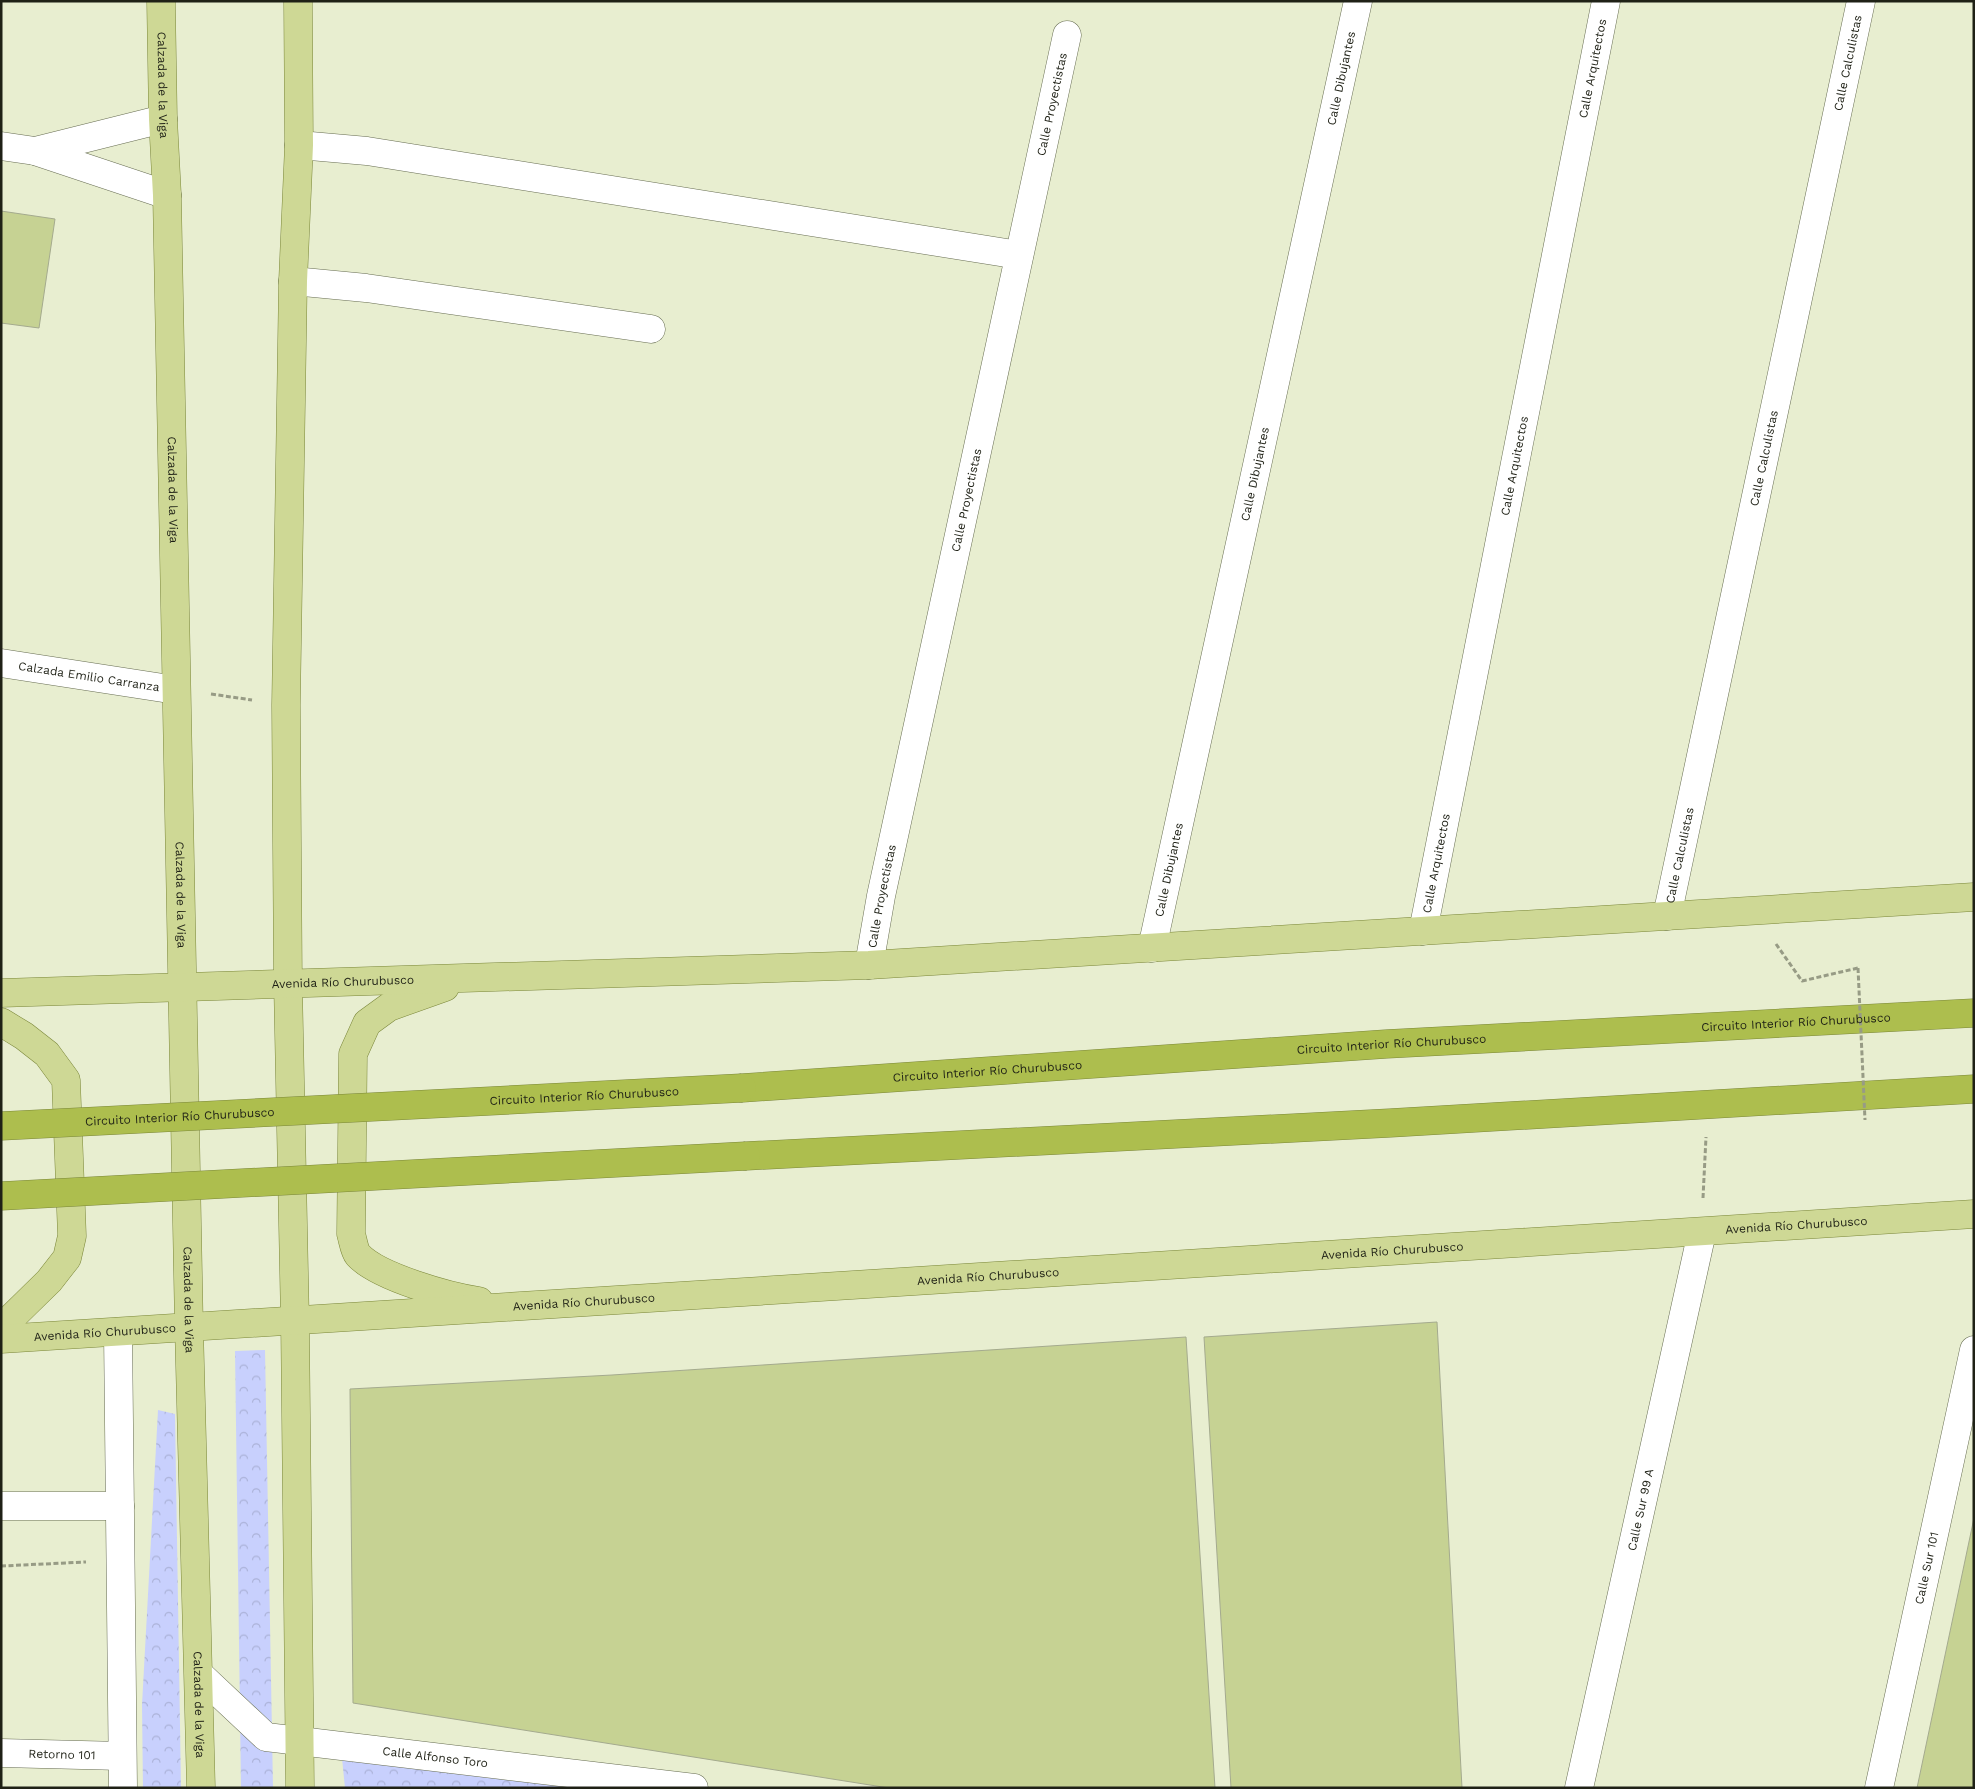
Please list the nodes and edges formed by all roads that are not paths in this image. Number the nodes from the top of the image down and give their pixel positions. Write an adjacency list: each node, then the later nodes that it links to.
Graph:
1 (161, 1): 7 (main road, Calzada de la Viga)
2 (298, 1): 9 (main road)
3 (1358, 1): 20 (street, Calle Dibujantes)
4 (1606, 1): 19 (street, Calle Arquitectos)
5 (1861, 1): 18 (street, Calle Calculistas)
6 (1067, 35): 12 (street, Calle Proyectistas)
7 (163, 119): 10 (street); 11 (main road, Calzada de la Viga)
8 (1, 146): 10 (street)
9 (299, 146): 12 (street); 13 (main road)
10 (35, 151): 11 (street)
11 (167, 195): 16 (main road, Calzada de la Viga)
12 (1019, 255): 21 (street, Calle Proyectistas)
13 (293, 281): 14 (street); 23 (main road)
14 (651, 329)
15 (1, 663): 16 (street, Calzada Emilio Carranza)
16 (176, 690): 24 (main road, Calzada de la Viga)
17 (1974, 896): 18 (main road, Avenida Río Churubusco)
18 (1667, 916): 19 (main road, Avenida Río Churubusco)
19 (1423, 931): 20 (main road, Avenida Río Churubusco)
20 (1152, 948): 21 (main road, Avenida Río Churubusco)
21 (869, 965): 22 (main road, Avenida Río Churubusco)
22 (468, 979): 23 (main road, Avenida Río Churubusco); 33 (main road)
23 (288, 984): 24 (main road, Avenida Río Churubusco); 34 (main road)
24 (184, 987): 25 (main road, Avenida Río Churubusco); 35 (main road, Calzada de la Viga)
25 (1, 993)
26 (1974, 1013): 29 (highway, Circuito Interior Río Churubusco, bridge)
27 (1, 1022): 36 (main road)
28 (1974, 1089): 30 (highway, bridge)
29 (1, 1126)
30 (1, 1196)
31 (1974, 1214): 32 (main road, Avenida Río Churubusco)
32 (1702, 1232): 33 (main road, Avenida Río Churubusco); 50 (street, Calle Sur 99 A)
33 (527, 1307): 34 (main road, Avenida Río Churubusco)
34 (295, 1321): 35 (main road, Avenida Río Churubusco); 43 (main road)
35 (189, 1327): 37 (main road, Avenida Río Churubusco); 42 (main road, Calzada de la Viga)
36 (1, 1328)
37 (118, 1332): 38 (main road, Avenida Río Churubusco); 41 (street)
38 (1, 1339)
39 (1974, 1350): 51 (street, Calle Sur 101)
40 (1, 1506): 41 (street)
41 (120, 1506): 45 (street)
42 (200, 1675): 43 (street, Calle Alfonso Toro); 47 (main road, Calzada de la Viga)
43 (299, 1742): 48 (main road); 49 (street, Calle Alfonso Toro)
44 (1, 1754): 45 (street, Retorno 101)
45 (122, 1756): 46 (street)
46 (123, 1788)
47 (201, 1788)
48 (300, 1788)
49 (694, 1788)
50 (1579, 1788)
51 (1879, 1788)

